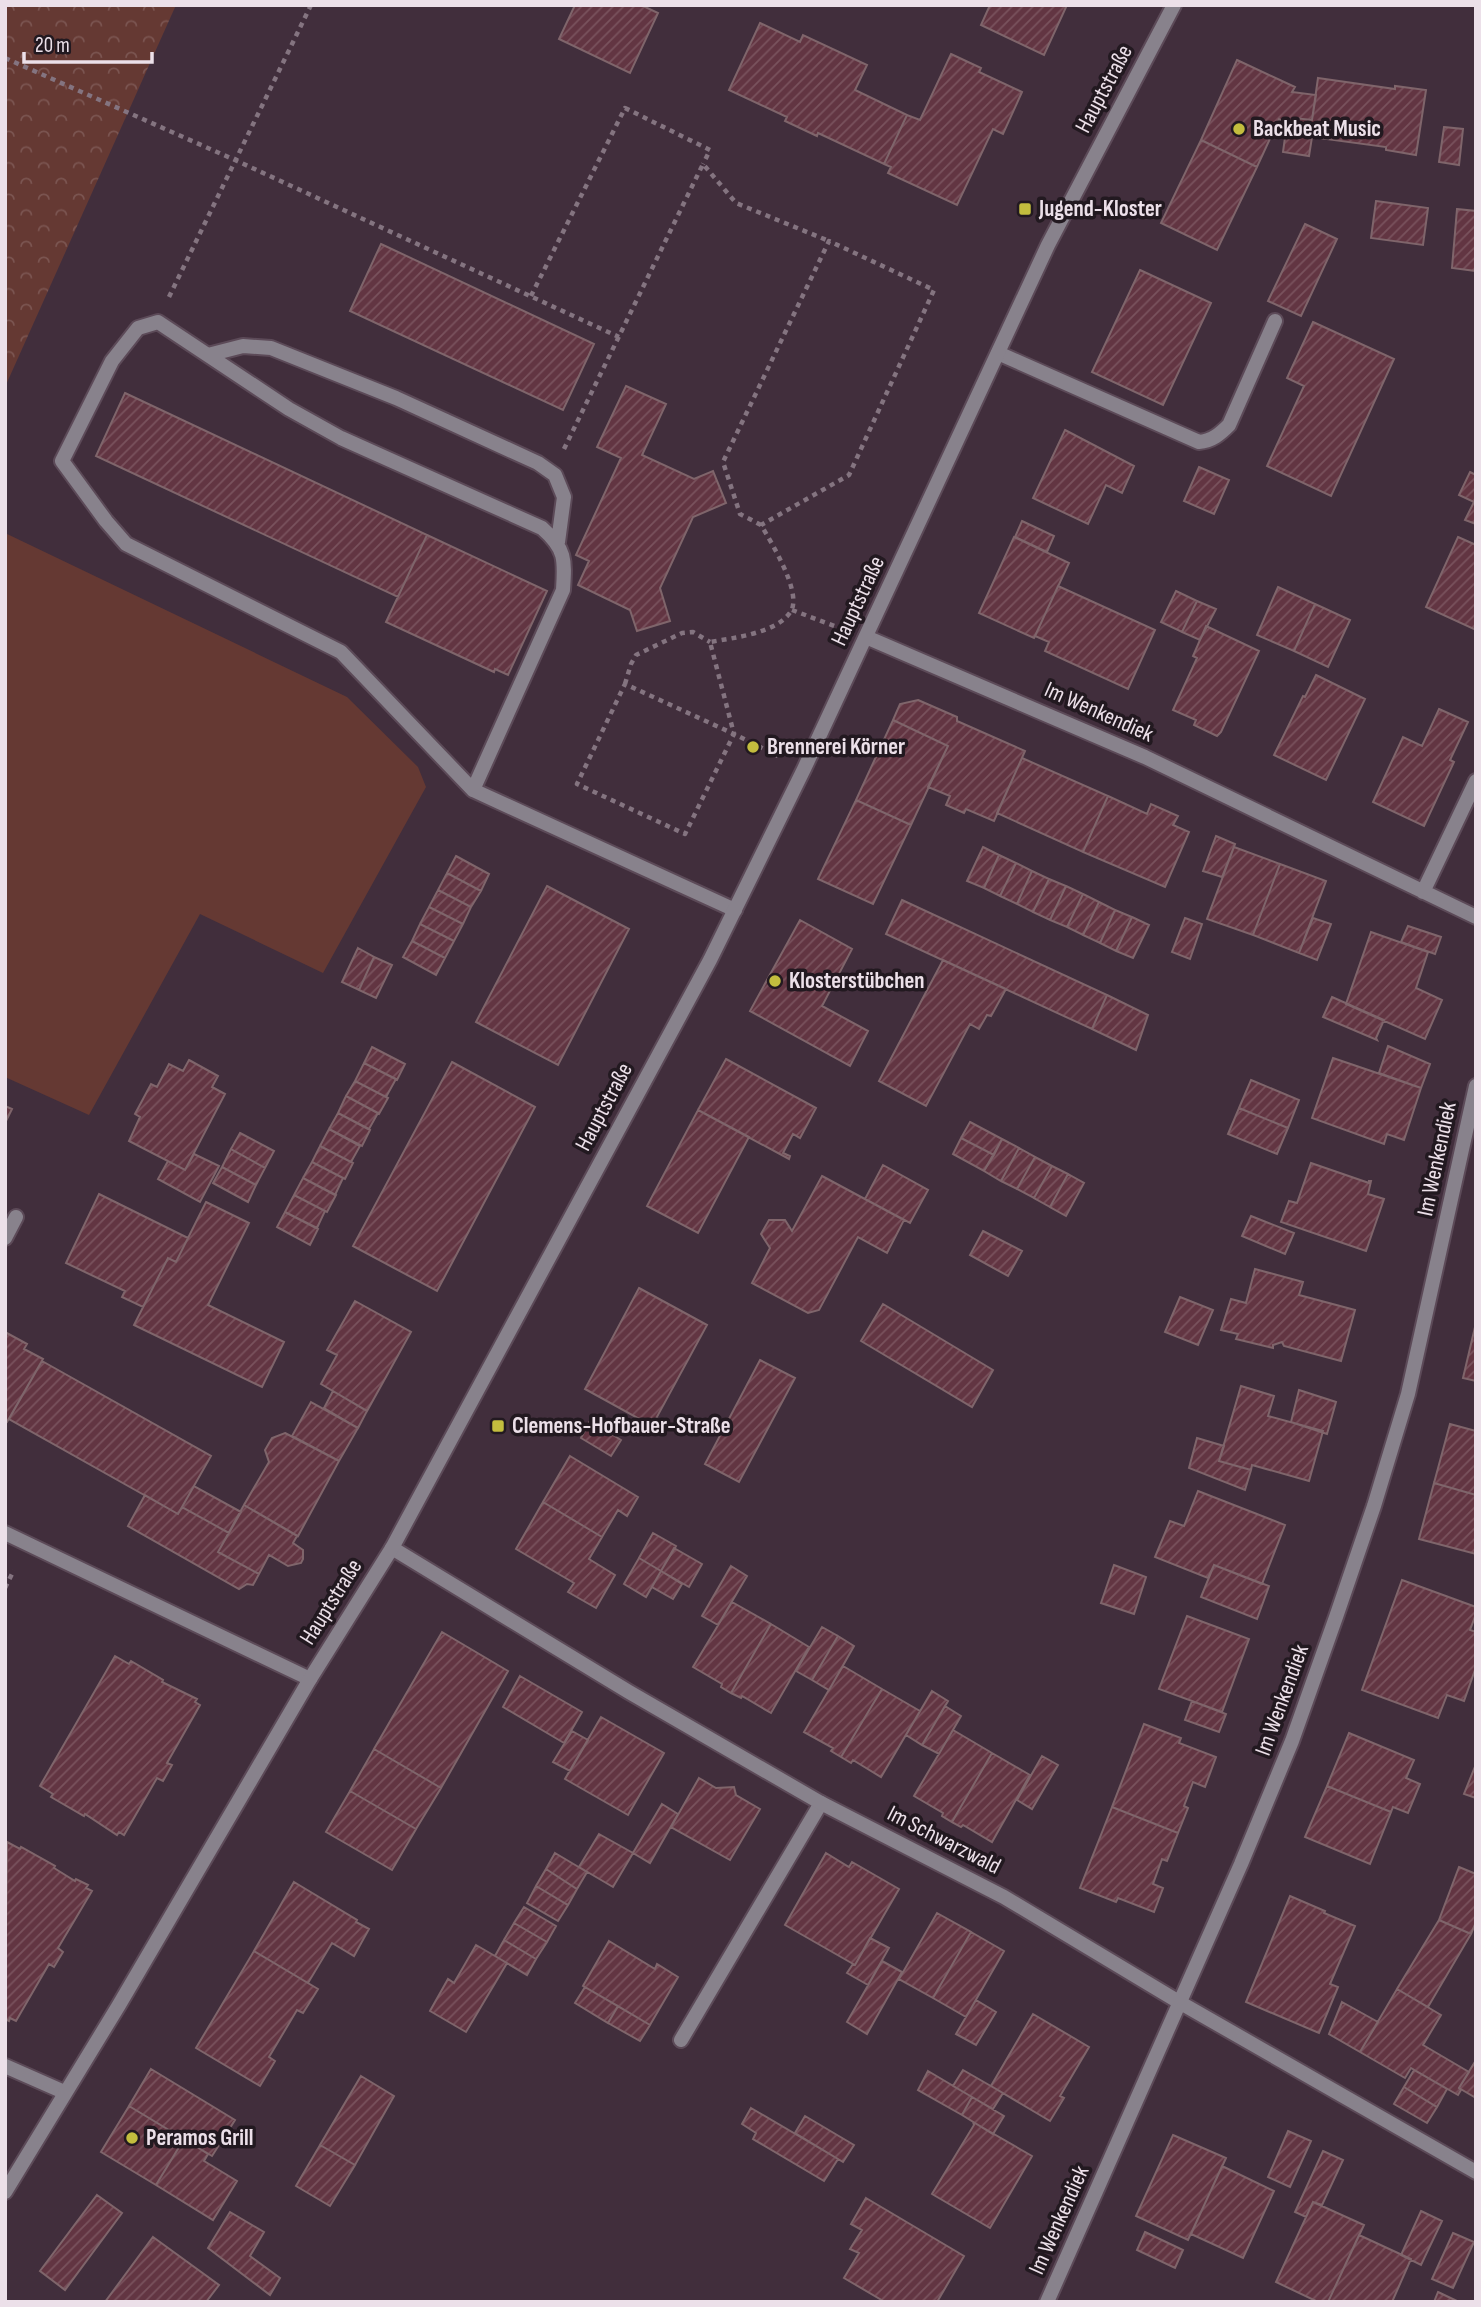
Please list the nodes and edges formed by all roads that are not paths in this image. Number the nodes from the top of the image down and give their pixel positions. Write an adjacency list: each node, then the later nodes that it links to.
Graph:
1 (1174, 5): 3 (street, Hauptstraße)
2 (1275, 321): 3 (street)
3 (998, 353): 6 (street, Hauptstraße)
4 (208, 355): 5 (street); 5 (street); 8 (street)
5 (558, 542): 8 (street)
6 (866, 637): 9 (street, Im Wenkendiek); 10 (street, Hauptstraße)
7 (1476, 781): 9 (street)
8 (473, 790): 10 (street)
9 (1423, 892): 11 (street, Im Wenkendiek)
10 (735, 910): 16 (street, Hauptstraße)
11 (1476, 917)
12 (1476, 1086): 19 (street, Im Wenkendiek)
13 (16, 1217): 14 (street)
14 (5, 1238)
15 (5, 1533): 17 (street)
16 (392, 1548): 17 (street, Hauptstraße); 18 (street, Im Schwarzwald)
17 (310, 1679): 22 (street, Hauptstraße)
18 (821, 1802): 19 (street, Im Schwarzwald); 20 (street)
19 (1179, 2001): 23 (street, Im Schwarzwald); 25 (street, Im Wenkendiek)
20 (681, 2040)
21 (5, 2066): 22 (street)
22 (64, 2092): 24 (street, Hauptstraße)
23 (1476, 2172)
24 (5, 2193)
25 (1047, 2302)

